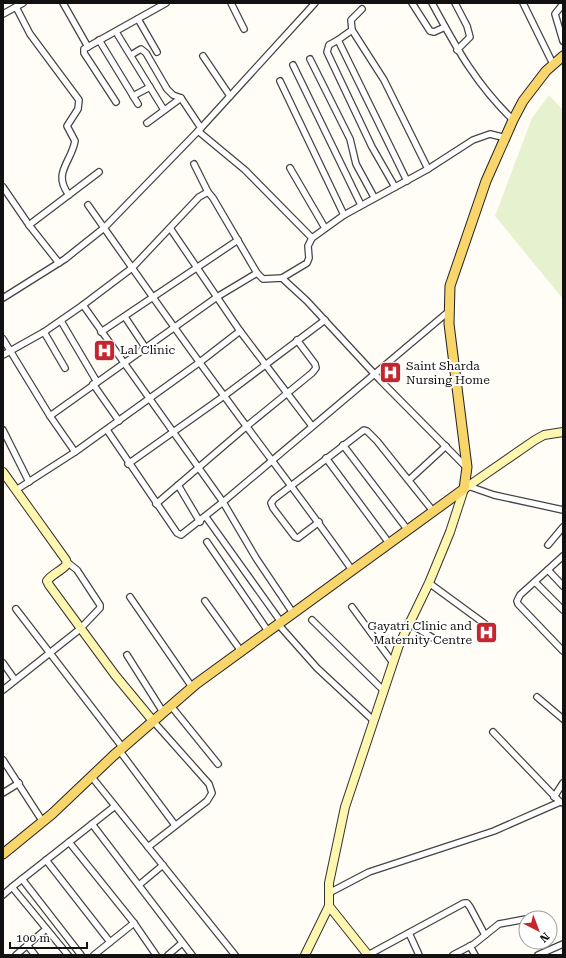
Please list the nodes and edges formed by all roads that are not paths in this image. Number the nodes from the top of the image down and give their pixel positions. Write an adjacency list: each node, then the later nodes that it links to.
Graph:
1 (23, 3): 11 (street)
2 (62, 3): 22 (street)
3 (166, 3): 14 (street)
4 (231, 3): 16 (street)
5 (315, 3): 34 (street)
6 (412, 3): 15 (street)
7 (432, 3): 15 (street)
8 (455, 3): 23 (street)
9 (523, 3): 29 (street)
10 (563, 4): 21 (street)
11 (16, 7): 13 (street); 51 (street)
12 (362, 9): 17 (street)
13 (3, 14)
14 (138, 19): 18 (street); 24 (street)
15 (445, 27): 23 (street)
16 (244, 29)
17 (352, 30): 20 (street); 45 (street)
18 (116, 32): 19 (street); 25 (street)
19 (99, 40): 22 (street); 33 (street)
20 (338, 40): 47 (street); 49 (street)
21 (563, 41)
22 (88, 47): 36 (street)
23 (457, 50): 39 (street)
24 (157, 52)
25 (131, 55): 32 (street); 35 (street)
26 (203, 56): 34 (street)
27 (563, 56): 29 (main road)
28 (310, 59): 52 (street)
29 (553, 64): 39 (main road)
30 (293, 65): 54 (street)
31 (280, 81): 55 (street)
32 (150, 87): 33 (street); 38 (street)
33 (133, 96): 37 (street)
34 (230, 96): 41 (street)
35 (181, 98): 38 (street); 41 (street)
36 (116, 102)
37 (138, 104)
38 (164, 110): 40 (street)
39 (513, 120): 42 (main road)
40 (147, 122)
41 (200, 129): 57 (street); 60 (street)
42 (506, 138): 45 (street); 71 (main road)
43 (194, 164): 50 (street)
44 (290, 168): 59 (street)
45 (428, 169): 47 (street)
46 (99, 172): 51 (street)
47 (407, 181): 49 (street)
48 (3, 187): 56 (street)
49 (395, 187): 52 (street)
50 (208, 192): 58 (street); 61 (street)
51 (69, 195): 56 (street)
52 (374, 197): 54 (street)
53 (88, 205): 57 (street)
54 (361, 205): 55 (street)
55 (344, 215): 59 (street)
56 (29, 226): 62 (street)
57 (104, 228): 62 (street); 63 (street)
58 (170, 228): 63 (street); 64 (street)
59 (325, 228): 60 (street)
60 (312, 238): 66 (street)
61 (238, 240): 64 (street); 65 (street)
62 (58, 263): 68 (street)
63 (132, 268): 69 (street); 70 (street)
64 (197, 268): 67 (street); 69 (street)
65 (256, 273): 66 (street); 67 (street)
66 (282, 278): 74 (street)
67 (217, 297): 75 (street); 76 (street)
68 (3, 298)
69 (154, 298): 72 (street); 75 (street)
70 (83, 305): 73 (street); 78 (street)
71 (448, 312): 88 (street); 107 (main road)
72 (125, 317): 78 (street); 81 (street)
73 (61, 320): 77 (street); 89 (street)
74 (325, 320): 80 (street); 88 (street)
75 (174, 327): 81 (street); 84 (street)
76 (240, 331): 84 (street); 86 (street)
77 (44, 332): 82 (street); 87 (street)
78 (101, 332): 85 (street)
79 (3, 339): 82 (street)
80 (297, 340): 86 (street); 90 (street)
81 (145, 347): 85 (street)
82 (11, 352): 83 (street); 93 (street)
83 (3, 355)
84 (200, 362): 91 (street); 92 (street)
85 (123, 363): 89 (street); 92 (street)
86 (264, 364): 90 (street); 91 (street)
87 (65, 368)
88 (374, 374): 96 (street); 102 (street)
89 (95, 383): 93 (street); 94 (street)
90 (288, 394): 95 (street); 96 (street)
91 (224, 396): 95 (street); 99 (street)
92 (149, 398): 94 (street); 99 (street)
93 (50, 416): 103 (street)
94 (119, 421): 98 (street)
95 (246, 426): 105 (street); 108 (street)
96 (312, 426): 105 (street)
97 (3, 430): 111 (street)
98 (107, 430): 103 (street); 106 (street)
99 (173, 432): 106 (street); 108 (street)
100 (563, 432): 114 (street)
101 (343, 445): 104 (street); 110 (street); 124 (street)
102 (446, 446): 107 (street); 110 (street)
103 (75, 452): 111 (street)
104 (326, 458): 113 (street); 126 (street)
105 (271, 461): 113 (street); 116 (street)
106 (128, 464): 117 (street)
107 (467, 467): 114 (main road)
108 (199, 468): 112 (street); 116 (street)
109 (3, 472): 115 (street)
110 (409, 480): 119 (street)
111 (29, 482): 115 (street)
112 (178, 485): 117 (street); 121 (street)
113 (292, 485): 122 (street); 122 (street)
114 (466, 487): 118 (street); 119 (main road); 133 (street)
115 (16, 490): 129 (street)
116 (223, 502): 120 (street); 140 (street)
117 (156, 504): 121 (street)
118 (563, 510)
119 (433, 511): 124 (main road)
120 (206, 517): 121 (street); 142 (street)
121 (200, 522)
122 (319, 522): 130 (street)
123 (563, 527): 127 (street)
124 (407, 529): 126 (main road)
125 (207, 542): 146 (street)
126 (389, 543): 130 (main road)
127 (548, 545)
128 (562, 560): 131 (street)
129 (67, 562): 145 (street); 145 (street)
130 (352, 570): 140 (main road)
131 (548, 570): 132 (street); 134 (street)
132 (535, 582): 139 (street); 149 (street)
133 (429, 583): 143 (street); 144 (street)
134 (563, 586)
135 (130, 597): 155 (street)
136 (205, 601): 148 (street)
137 (352, 607): 152 (street)
138 (16, 610): 150 (street)
139 (563, 610)
140 (293, 613): 142 (main road)
141 (312, 620): 157 (street)
142 (279, 623): 146 (main road); 162 (street)
143 (409, 623): 147 (street); 152 (street)
144 (485, 624)
145 (80, 629): 150 (street); 163 (street)
146 (268, 631): 148 (main road)
147 (433, 638)
148 (241, 651): 155 (main road)
149 (563, 651)
150 (50, 654): 154 (street); 165 (street)
151 (127, 655): 160 (street)
152 (393, 662): 157 (street)
153 (3, 663): 154 (street)
154 (15, 680): 156 (street)
155 (192, 687): 159 (main road)
156 (3, 690)
157 (384, 691): 162 (street)
158 (537, 696): 161 (street)
159 (171, 706): 160 (main road); 167 (street)
160 (163, 712): 163 (main road)
161 (563, 719)
162 (374, 720): 186 (street)
163 (153, 721): 165 (main road); 177 (street)
164 (493, 732): 172 (street)
165 (121, 749): 168 (main road); 177 (street)
166 (3, 760): 169 (street)
167 (218, 764)
168 (91, 776): 174 (street); 175 (main road)
169 (19, 783): 171 (street); 175 (street)
170 (563, 783): 172 (street)
171 (3, 793)
172 (554, 797): 173 (street)
173 (561, 802): 186 (street)
174 (115, 806): 176 (street); 179 (street)
175 (43, 822): 180 (main road)
176 (92, 824): 178 (street); 184 (street)
177 (175, 825): 179 (street)
178 (69, 842): 181 (street); 190 (street)
179 (148, 847): 182 (street)
180 (3, 854)
181 (46, 860): 183 (street); 194 (street)
182 (163, 865): 184 (street); 207 (street)
183 (22, 879): 185 (street); 202 (street)
184 (139, 885): 195 (street)
185 (12, 887): 187 (street); 191 (street)
186 (329, 893): 188 (street)
187 (3, 895)
188 (329, 906): 208 (street); 209 (street)
189 (518, 920): 193 (street)
190 (134, 924): 194 (street); 204 (street)
191 (46, 929): 197 (street); 201 (street)
192 (409, 933): 193 (street); 209 (street); 210 (street)
193 (485, 935): 198 (street)
194 (110, 942): 203 (street)
195 (182, 943): 205 (street); 206 (street)
196 (563, 944): 213 (street)
197 (27, 945): 199 (street); 200 (street)
198 (470, 946): 211 (street); 212 (street)
199 (16, 955)
200 (35, 955)
201 (68, 955)
202 (81, 955)
203 (94, 955)
204 (156, 955)
205 (168, 955)
206 (192, 955)
207 (234, 955)
208 (305, 955)
209 (368, 955)
210 (419, 955)
211 (453, 955)
212 (475, 955)
213 (538, 955)

